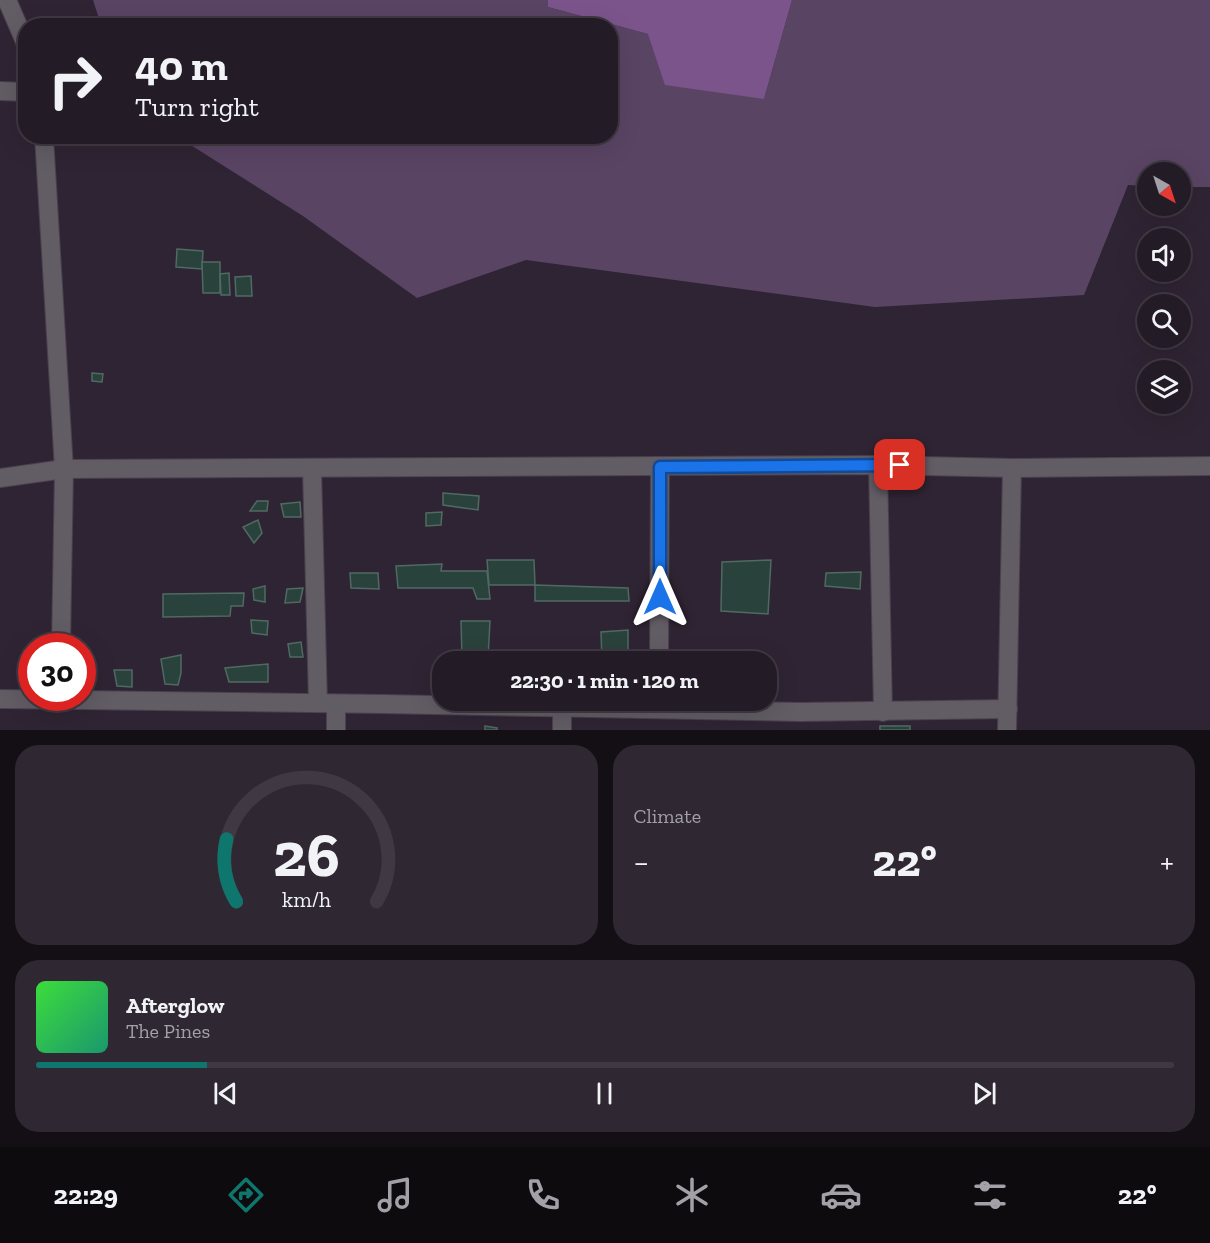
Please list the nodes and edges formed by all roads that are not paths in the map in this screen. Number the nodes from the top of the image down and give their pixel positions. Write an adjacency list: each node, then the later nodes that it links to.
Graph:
1 (7, 0): 2 (street)
2 (18, 25)
3 (0, 91): 4 (street)
4 (18, 92)
5 (44, 144): 10 (street)
6 (878, 465): 8 (street); 9 (street); 23 (street)
7 (1210, 466): 9 (street)
8 (660, 467): 11 (street); 14 (street)
9 (1012, 468): 20 (street)
10 (64, 469): 11 (street); 12 (street); 13 (street)
11 (312, 469): 18 (street)
12 (0, 478)
13 (61, 633)
14 (659, 651)
15 (0, 699): 16 (street)
16 (18, 699)
17 (96, 700): 18 (street)
18 (327, 703): 19 (street); 25 (street)
19 (432, 705)
20 (1008, 709): 23 (street); 27 (street)
21 (562, 711): 26 (street)
22 (712, 711): 24 (street)
23 (883, 712): 24 (street)
24 (801, 721)
25 (336, 730)
26 (562, 730)
27 (1007, 730)

